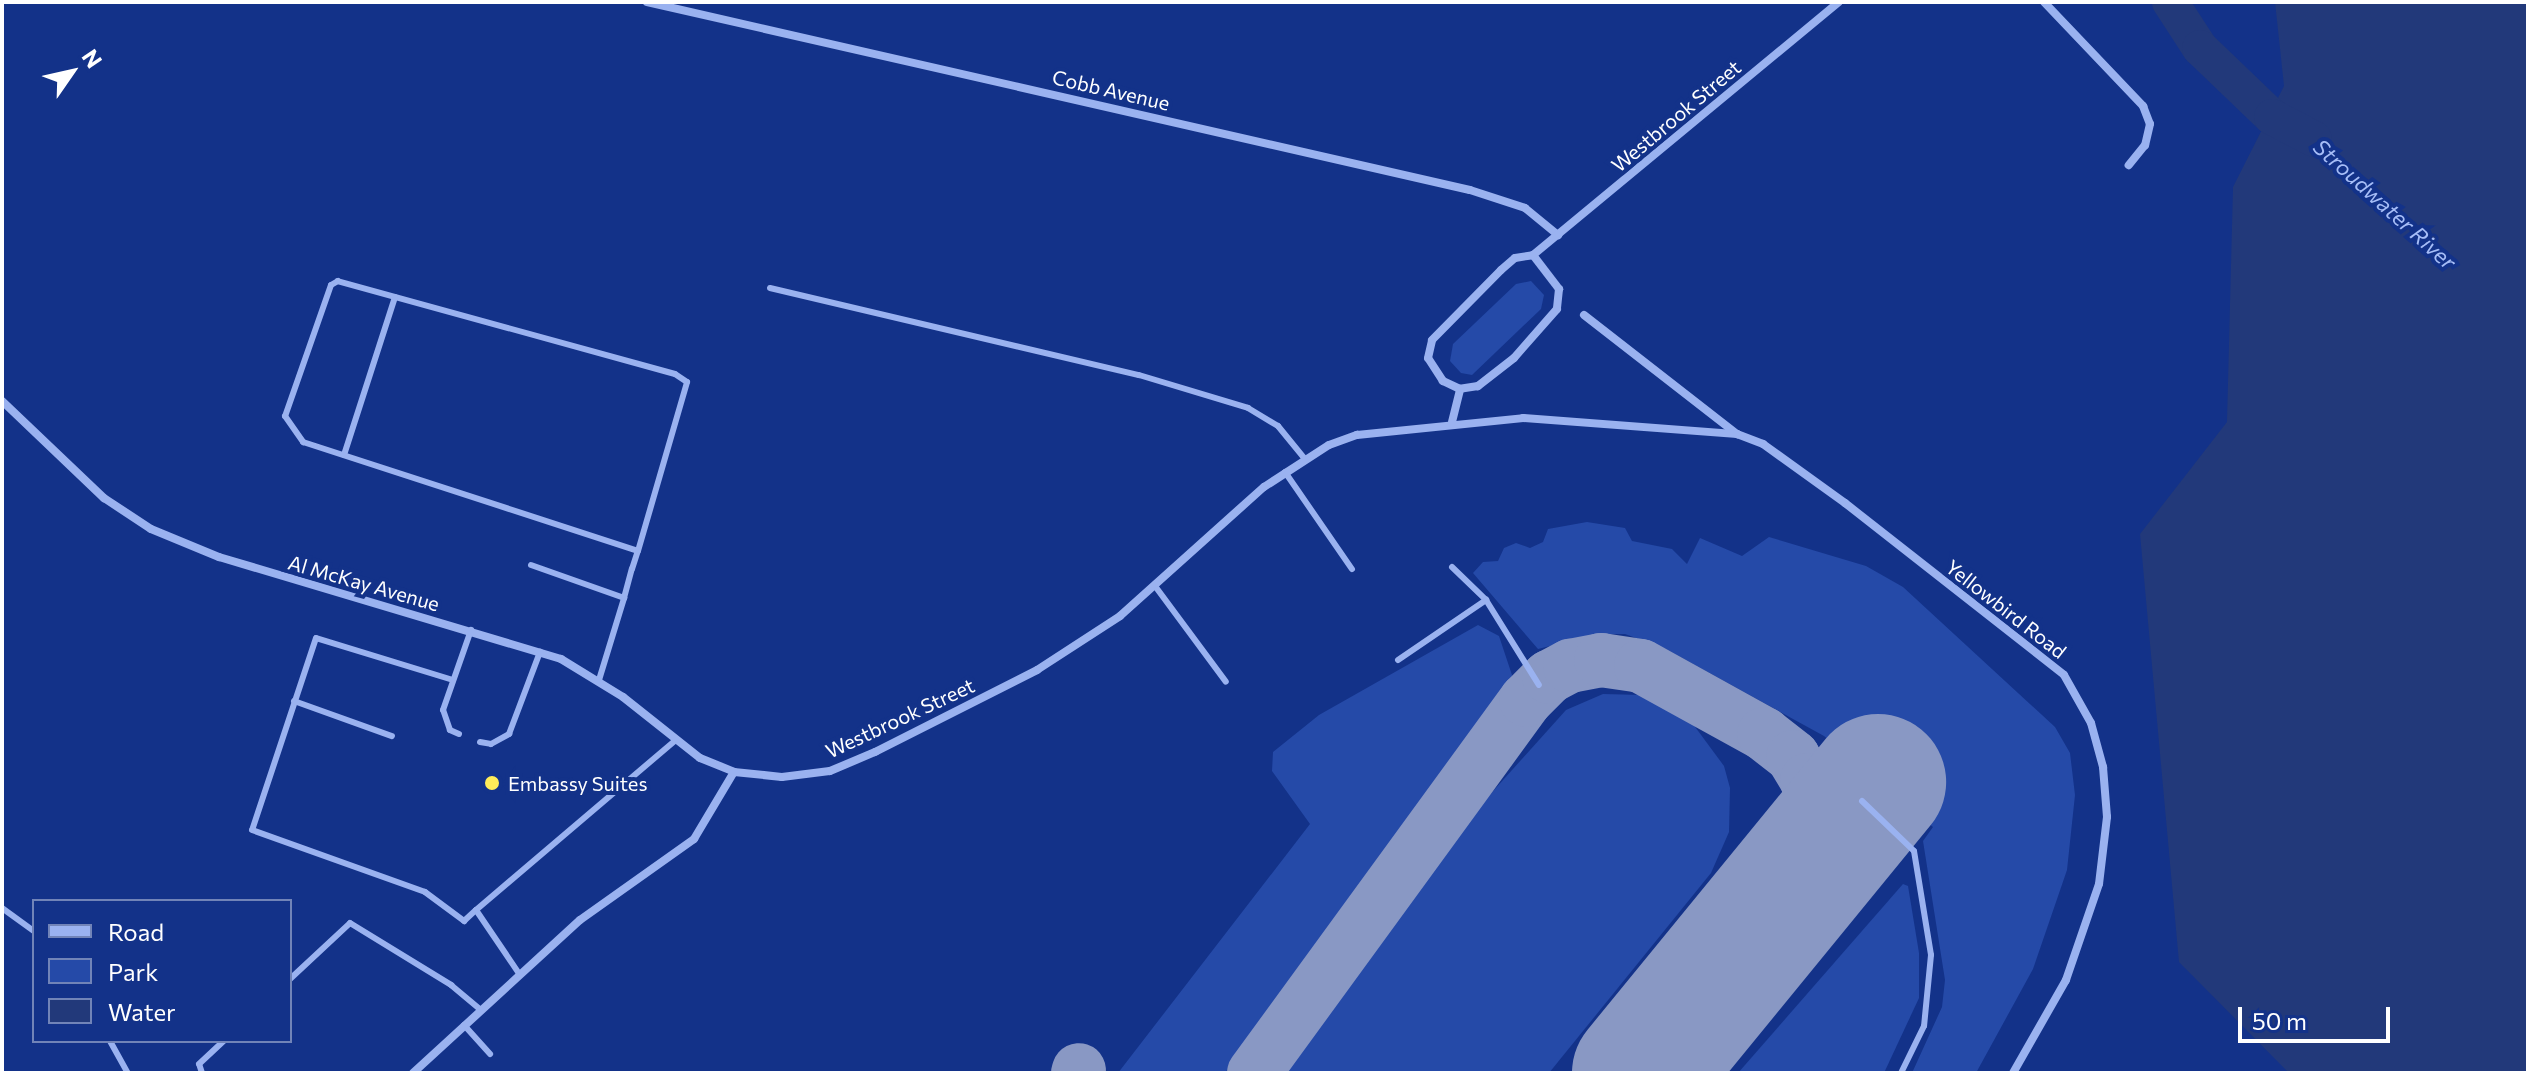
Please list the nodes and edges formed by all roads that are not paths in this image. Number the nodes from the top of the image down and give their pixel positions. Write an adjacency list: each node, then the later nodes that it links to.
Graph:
1 (647, 2): 5 (street, Cobb Avenue)
2 (1839, 2): 5 (street, Westbrook Street)
3 (2044, 2): 4 (street)
4 (2129, 165)
5 (1558, 235): 6 (street, Westbrook Street)
6 (1533, 255): 10 (street); 10 (street, Westbrook Street)
7 (770, 288): 16 (lane)
8 (395, 297): 15 (lane); 15 (lane); 18 (lane)
9 (1584, 315): 14 (street, Yellowbird Road)
10 (1460, 389): 12 (street)
11 (2, 401): 25 (street, Al McKay Avenue)
12 (1452, 422): 13 (street, Yellowbird Road); 14 (street, Yellowbird Road)
13 (1439, 423): 16 (street, Westbrook Street)
14 (1737, 434): 53 (street, Yellowbird Road)
15 (344, 455): 18 (lane)
16 (1305, 459): 17 (street, Westbrook Street)
17 (1285, 472): 21 (lane); 22 (street, Westbrook Street)
18 (638, 551): 23 (lane)
19 (531, 565): 23 (lane)
20 (1452, 567): 24 (lane)
21 (1352, 569)
22 (1155, 586): 30 (lane); 37 (street, Westbrook Street)
23 (624, 598): 29 (lane)
24 (1486, 600): 27 (lane); 31 (lane)
25 (471, 630): 26 (street, Al McKay Avenue); 28 (lane)
26 (540, 652): 29 (street, Al McKay Avenue); 36 (lane)
27 (1398, 660)
28 (453, 680): 32 (lane); 33 (lane)
29 (599, 680): 35 (street, Al McKay Avenue)
30 (1226, 682)
31 (1539, 685)
32 (294, 701): 34 (lane); 40 (lane)
33 (459, 734)
34 (392, 736)
35 (676, 740): 37 (street, Al McKay Avenue); 40 (lane)
36 (480, 742)
37 (734, 772): 42 (street)
38 (1862, 801): 52 (lane)
39 (2, 908): 41 (lane)
40 (476, 910): 42 (lane)
41 (32, 930)
42 (520, 975): 44 (street)
43 (292, 977): 44 (lane)
44 (481, 1010): 45 (street)
45 (464, 1025): 48 (lane); 51 (street)
46 (111, 1043): 49 (lane)
47 (222, 1043): 50 (lane)
48 (490, 1054)
49 (128, 1073)
50 (202, 1073)
51 (413, 1073)
52 (1901, 1073)
53 (2013, 1073)

